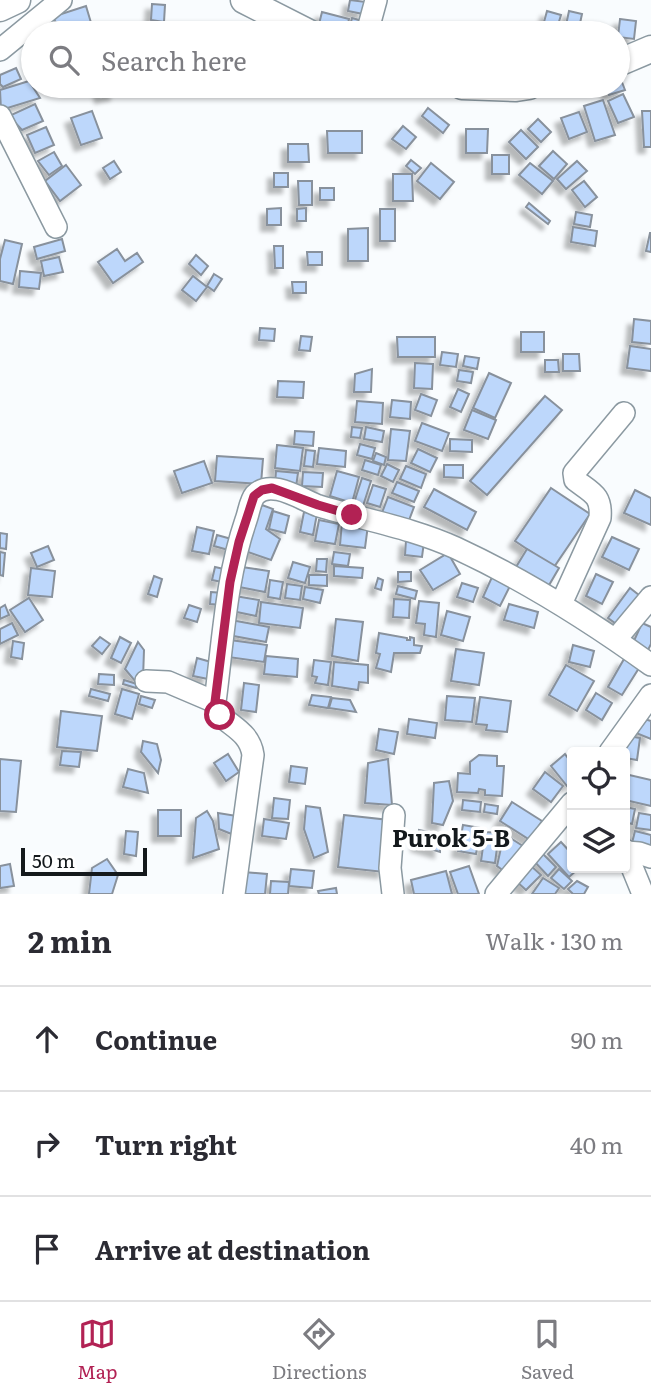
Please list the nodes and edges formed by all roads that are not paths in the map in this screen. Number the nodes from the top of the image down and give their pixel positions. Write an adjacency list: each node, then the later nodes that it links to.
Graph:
1 (17, 0): 5 (main road)
2 (61, 0): 6 (street)
3 (244, 0): 7 (main road)
4 (376, 0): 8 (street)
5 (0, 8)
6 (35, 21)
7 (285, 21)
8 (370, 21)
9 (21, 33): 11 (street)
10 (651, 49): 12 (main road)
11 (0, 50)
12 (630, 58)
13 (0, 116): 14 (street)
14 (56, 227)
15 (624, 413): 17 (street)
16 (651, 597): 18 (street)
17 (561, 604): 18 (street); 22 (street)
18 (616, 639): 19 (street)
19 (651, 665)
20 (146, 681): 22 (street)
21 (651, 695): 23 (street)
22 (215, 702): 29 (street)
23 (614, 747)
24 (567, 809): 31 (street)
25 (394, 814): 30 (street)
26 (630, 852): 27 (street)
27 (651, 857)
28 (630, 863): 32 (street)
29 (234, 894)
30 (393, 894)
31 (496, 894)
32 (643, 894)

